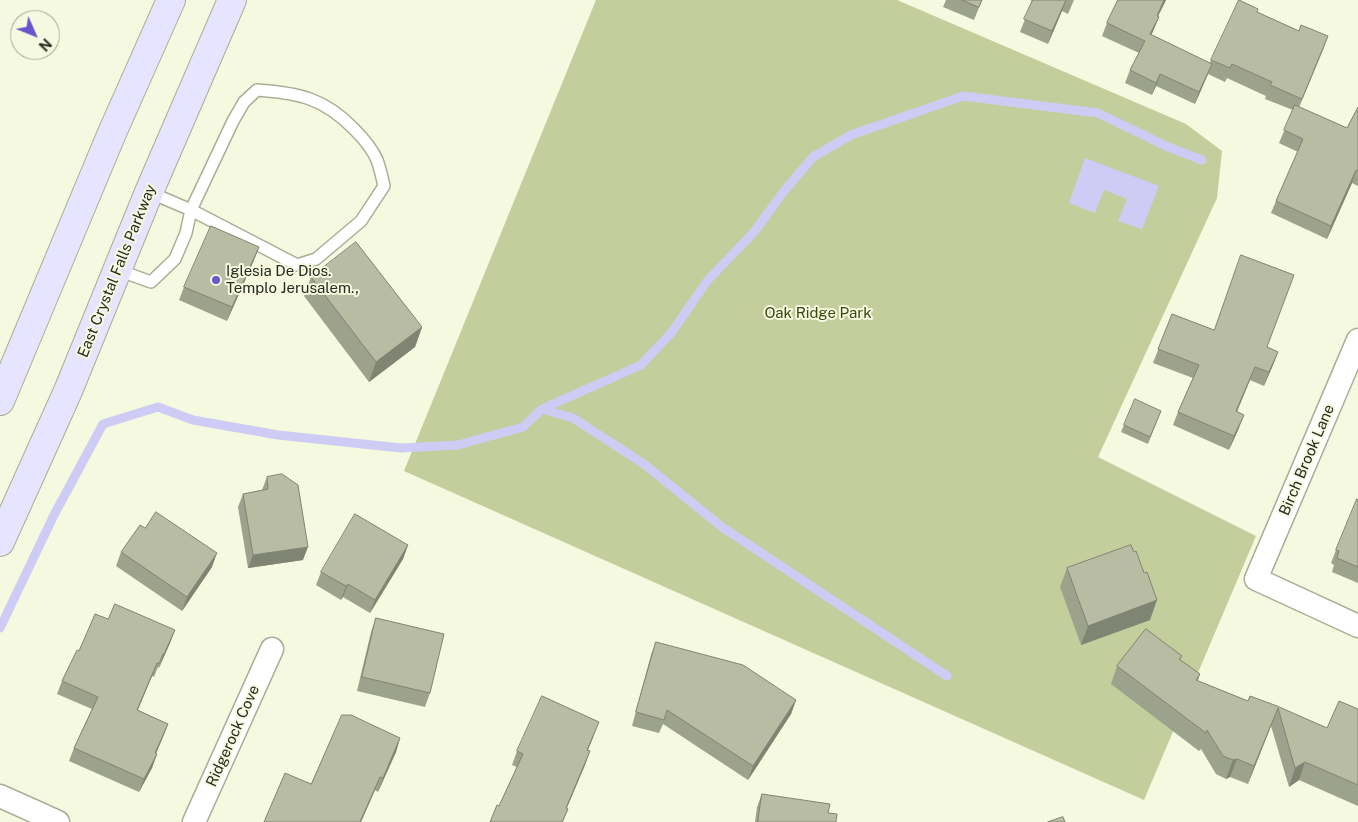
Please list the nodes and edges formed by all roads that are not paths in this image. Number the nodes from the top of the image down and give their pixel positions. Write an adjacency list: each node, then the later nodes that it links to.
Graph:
1 (171, 0): 7 (main road)
2 (232, 0): 3 (main road, East Crystal Falls Parkway)
3 (149, 192): 4 (lane); 5 (main road, East Crystal Falls Parkway)
4 (191, 210): 4 (lane); 5 (lane)
5 (117, 270): 8 (main road, East Crystal Falls Parkway)
6 (1358, 340): 9 (street, Birch Brook Lane)
7 (0, 401)
8 (0, 542)
9 (1358, 626)
10 (272, 649): 13 (street, Ridgerock Cove)
11 (0, 796): 12 (street)
12 (58, 822)
13 (194, 822)

